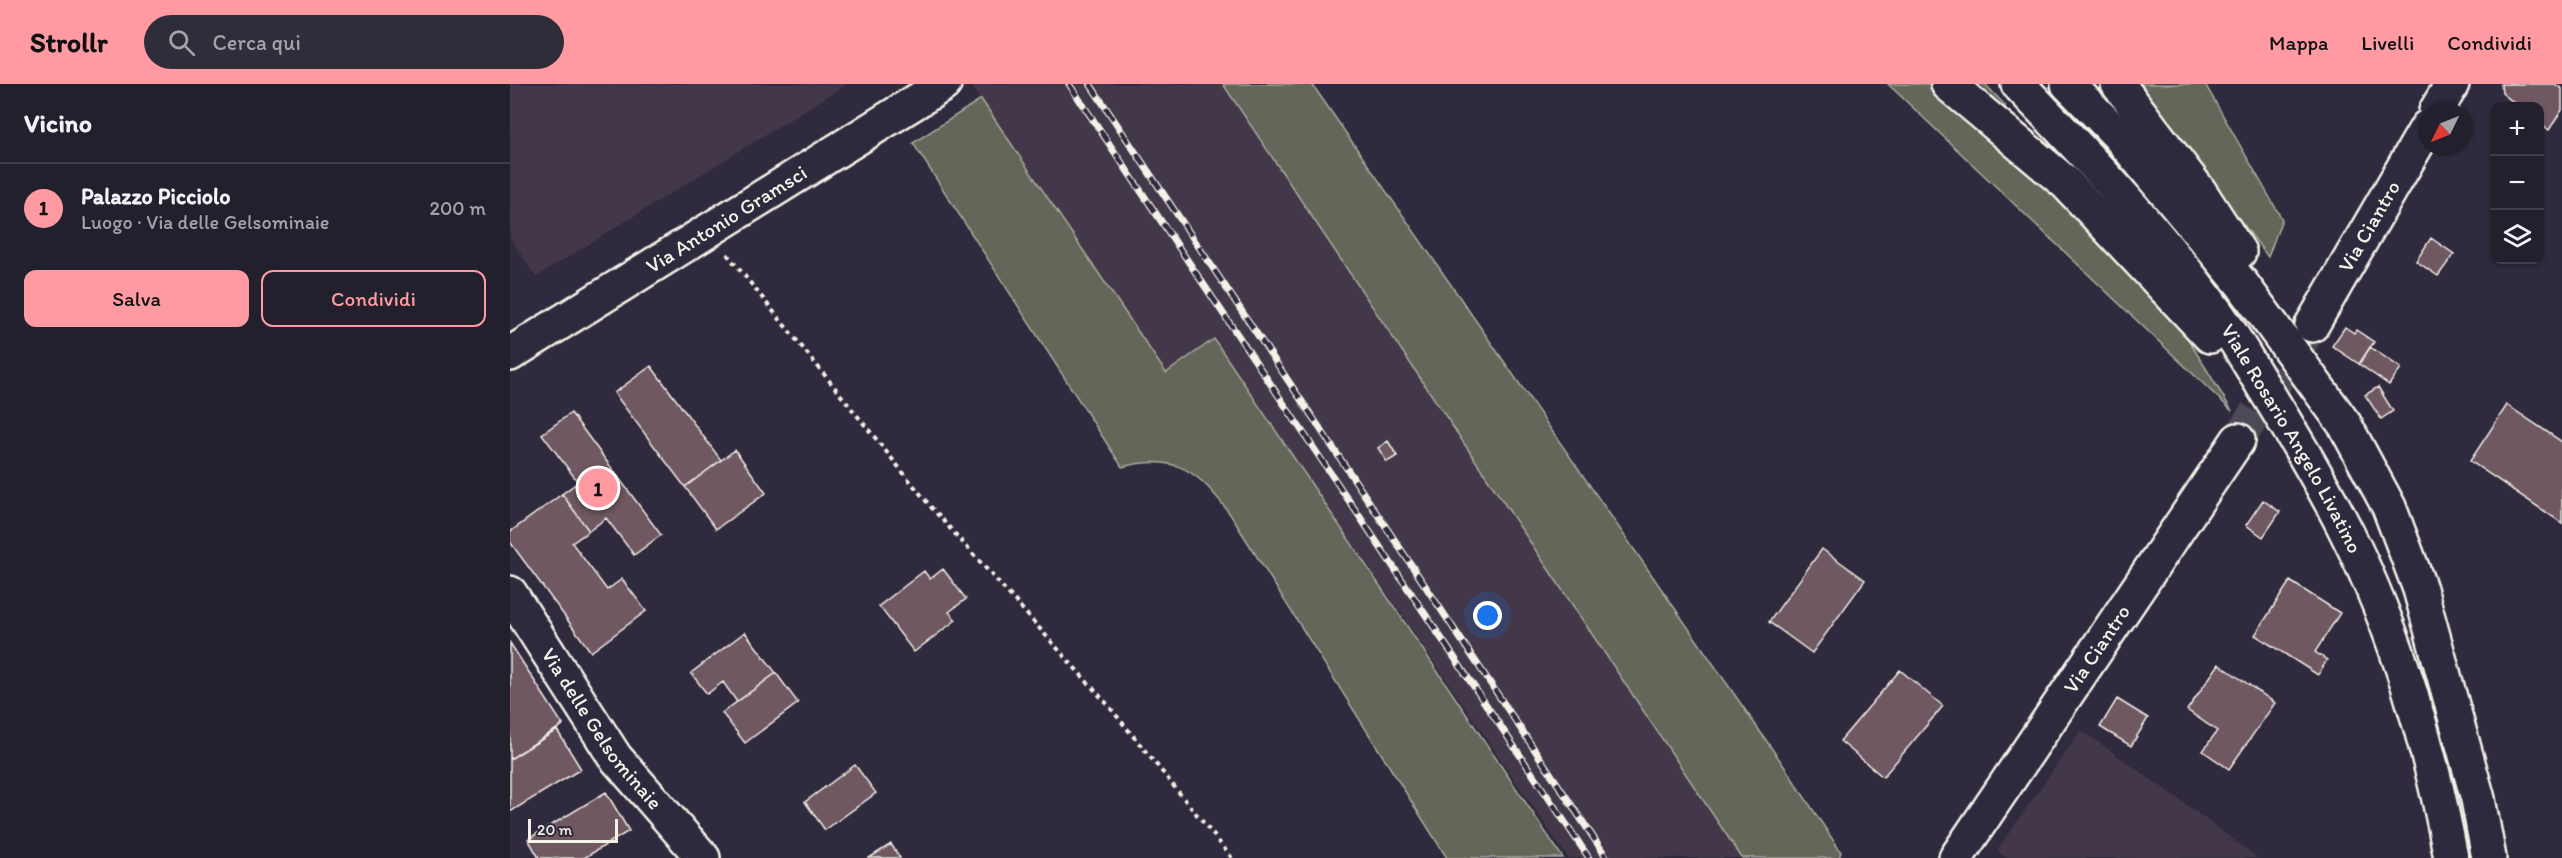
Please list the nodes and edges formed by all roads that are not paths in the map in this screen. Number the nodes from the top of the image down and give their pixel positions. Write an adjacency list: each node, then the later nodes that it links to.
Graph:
1 (944, 84): 10 (main road, Via Antonio Gramsci)
2 (1948, 84): 13 (main road)
3 (2018, 84): 13 (main road, Viale Rosario Angelo Livatino)
4 (2068, 84): 11 (main road, Viale Rosario Angelo Livatino)
5 (2118, 84): 11 (main road)
6 (2452, 84): 7 (main road)
7 (2441, 102)
8 (2418, 142): 9 (main road, Via Ciantro)
9 (2312, 325)
10 (510, 354)
11 (2345, 425): 18 (main road, Viale Rosario Angelo Livatino)
12 (2238, 440): 16 (main road, Via Ciantro)
13 (2306, 454): 17 (main road, Viale Rosario Angelo Livatino)
14 (510, 592): 15 (main road, Via delle Gelsominaie)
15 (703, 858)
16 (1956, 858)
17 (2451, 858)
18 (2489, 858)

